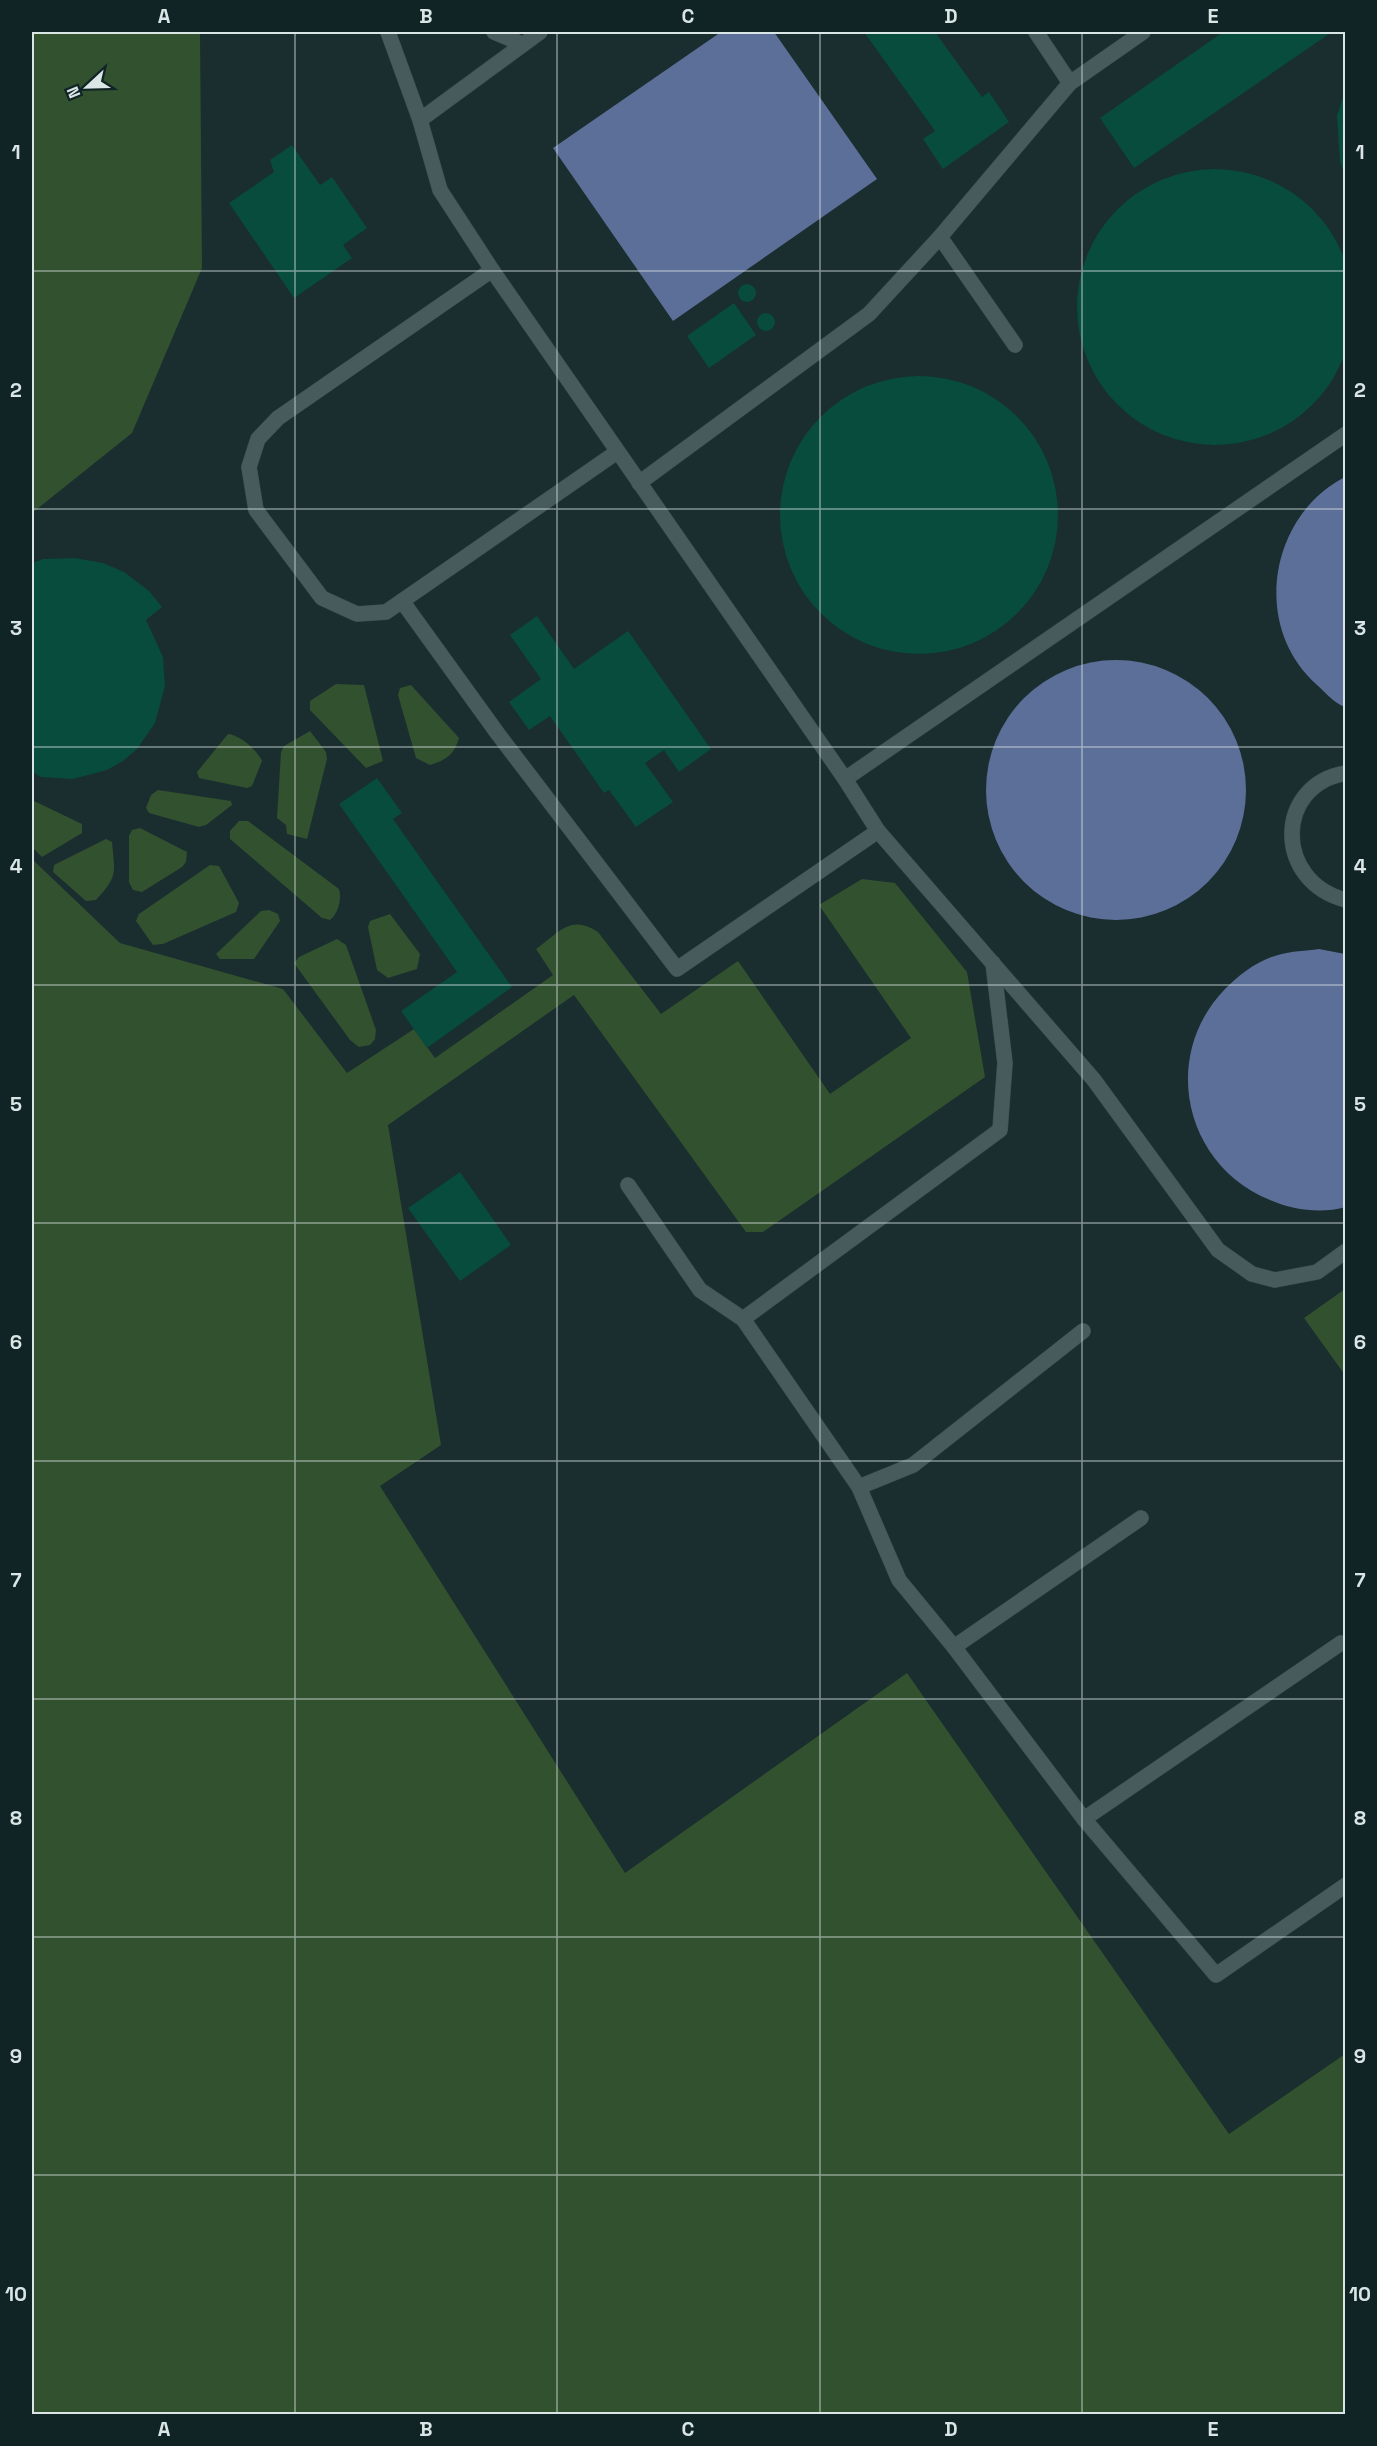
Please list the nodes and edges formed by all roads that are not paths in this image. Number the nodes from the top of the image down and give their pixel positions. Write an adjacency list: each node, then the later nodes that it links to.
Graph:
1 (388, 32): 8 (lane)
2 (494, 32): 6 (lane)
3 (540, 32): 6 (lane)
4 (1036, 32): 7 (lane)
5 (1143, 32): 7 (lane)
6 (522, 44): 8 (lane)
7 (1070, 83): 9 (lane)
8 (420, 120): 10 (lane)
9 (940, 237): 11 (lane); 14 (lane)
10 (492, 270): 13 (lane); 15 (lane)
11 (1015, 345)
12 (1346, 434): 17 (lane)
13 (617, 452): 14 (lane); 15 (lane)
14 (639, 483): 17 (lane)
15 (402, 601): 18 (lane)
16 (1346, 773): 19 (lane)
17 (845, 779): 18 (lane)
18 (878, 831): 20 (lane)
19 (1346, 900)
20 (993, 963): 22 (lane); 23 (lane)
21 (628, 1185): 23 (lane)
22 (1346, 1251)
23 (743, 1319): 25 (lane)
24 (1083, 1330): 25 (lane)
25 (859, 1487): 28 (lane)
26 (1141, 1518): 28 (lane)
27 (1341, 1643): 29 (lane)
28 (954, 1647): 29 (lane)
29 (1084, 1819): 30 (lane)
30 (1346, 1886)

